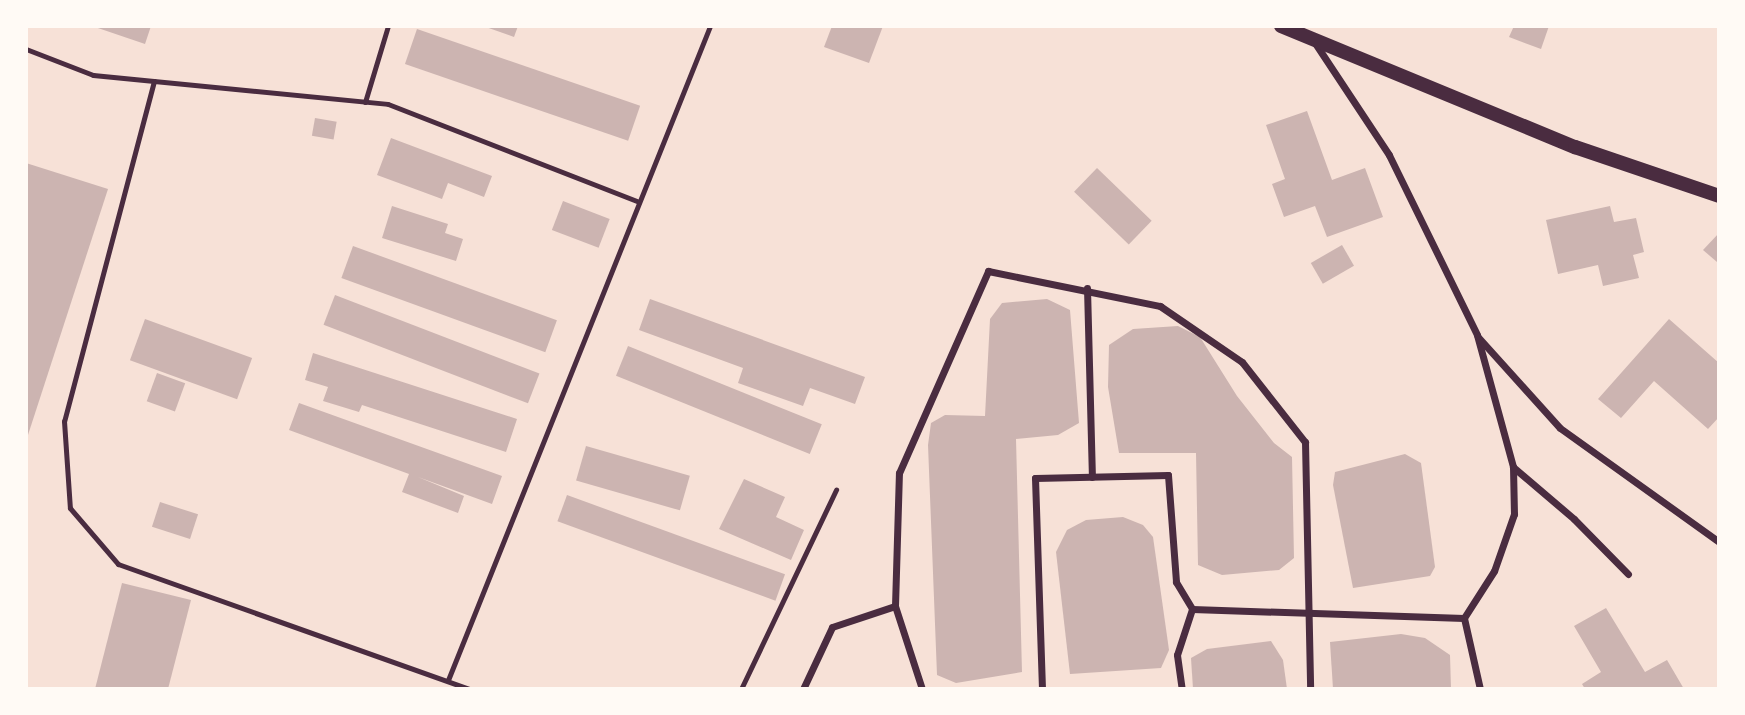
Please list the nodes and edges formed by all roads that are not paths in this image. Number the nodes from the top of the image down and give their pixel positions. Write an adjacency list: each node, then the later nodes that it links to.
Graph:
1 (388, 26): 7 (lane)
2 (710, 26): 9 (lane)
3 (1280, 26): 4 (main road)
4 (1312, 39): 8 (main road); 11 (street)
5 (26, 49): 6 (lane)
6 (153, 81): 7 (lane); 21 (lane)
7 (365, 102): 9 (lane)
8 (1719, 197)
9 (637, 201): 21 (lane)
10 (1087, 288): 13 (street); 17 (street); 19 (street)
11 (1477, 335): 12 (street); 15 (street)
12 (1513, 467): 16 (street); 20 (street)
13 (1092, 477): 18 (street); 26 (street)
14 (835, 490): 23 (lane)
15 (1719, 542)
16 (1628, 574)
17 (894, 606): 24 (street); 25 (street)
18 (1192, 609): 19 (street); 27 (street)
19 (1306, 612): 20 (street); 28 (street)
20 (1464, 618): 29 (street)
21 (448, 680): 22 (lane)
22 (470, 689)
23 (741, 689)
24 (803, 689)
25 (922, 689)
26 (1042, 689)
27 (1181, 689)
28 (1310, 689)
29 (1479, 689)

